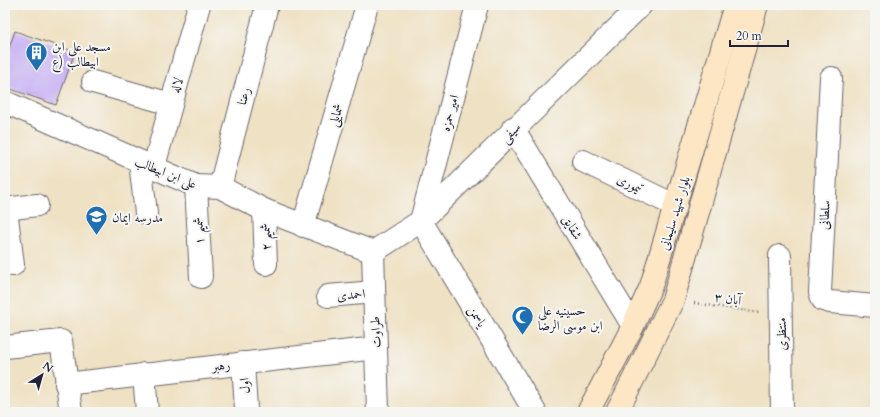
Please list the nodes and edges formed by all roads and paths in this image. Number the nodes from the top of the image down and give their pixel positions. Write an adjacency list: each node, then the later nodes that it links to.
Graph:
1 (267, 5): 16 (street, رعنا)
2 (367, 5): 23 (street, شمایلی)
3 (477, 5): 22 (street, امیر حمزه)
4 (641, 5): 12 (street, سیفی)
5 (735, 5): 18 (main road, بلوار شهید سلیمانی)
6 (757, 5): 31 (main road, بلوار شهید سلیمانی)
7 (196, 6): 11 (street, لاله)
8 (831, 78): 32 (street, سلطانی)
9 (93, 82): 11 (street)
10 (5, 102): 14 (street, علی ابن ابیطالب)
11 (171, 104): 14 (street, لاله)
12 (513, 128): 22 (street, سیفی); 34 (street, شقایق)
13 (583, 161): 18 (street, تیموری)
14 (147, 164): 15 (street, علی ابن ابیطالب); 21 (street)
15 (196, 186): 16 (street, علی ابن ابیطالب); 28 (street, شمیم ۱)
16 (220, 187): 20 (street, علی ابن ابیطالب)
17 (37, 205): 19 (street)
18 (676, 206): 34 (main road, بلوار شهید سلیمانی)
19 (6, 209): 27 (street)
20 (264, 210): 23 (street, علی ابن ابیطالب); 26 (street, شمیم ۲)
21 (146, 213)
22 (421, 221): 24 (street, سیفی); 44 (street, یاسمن)
23 (303, 226): 24 (street, علی ابن ابیطالب)
24 (373, 252): 29 (street, طراوت)
25 (780, 256): 33 (street, منتظری)
26 (266, 264)
27 (13, 265)
28 (201, 277)
29 (374, 292): 30 (street, احمدی); 36 (street, طراوت)
30 (328, 296)
31 (673, 300): 33 (path, آبان ۳); 46 (main road, بلوار شهید سلیمانی)
32 (875, 306)
33 (780, 316): 47 (street, منتظری)
34 (633, 326): 45 (main road, بلوار شهید سلیمانی)
35 (5, 347): 39 (street)
36 (376, 348): 37 (street, رهبر); 43 (street, طراوت)
37 (242, 363): 38 (street, رهبر); 40 (street, اول)
38 (144, 374): 39 (street, رهبر); 42 (street)
39 (66, 384): 41 (street)
40 (246, 409)
41 (71, 412)
42 (147, 412)
43 (378, 412)
44 (535, 412)
45 (588, 412)
46 (617, 412)
47 (782, 412)

